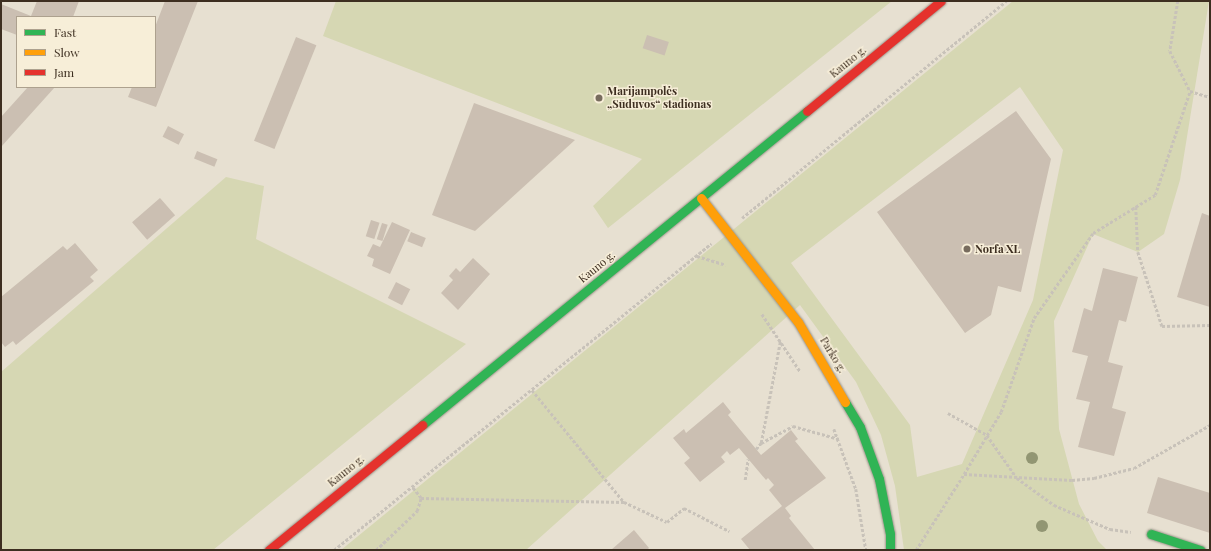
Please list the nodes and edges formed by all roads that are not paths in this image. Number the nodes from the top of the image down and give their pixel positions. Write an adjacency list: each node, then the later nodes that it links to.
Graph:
1 (941, 1): 2 (main road, Kauno g.)
2 (701, 198): 4 (main road, Kauno g.); 5 (main road, Parko g.)
3 (1151, 534): 6 (main road)
4 (268, 550)
5 (890, 550)
6 (1200, 550)

